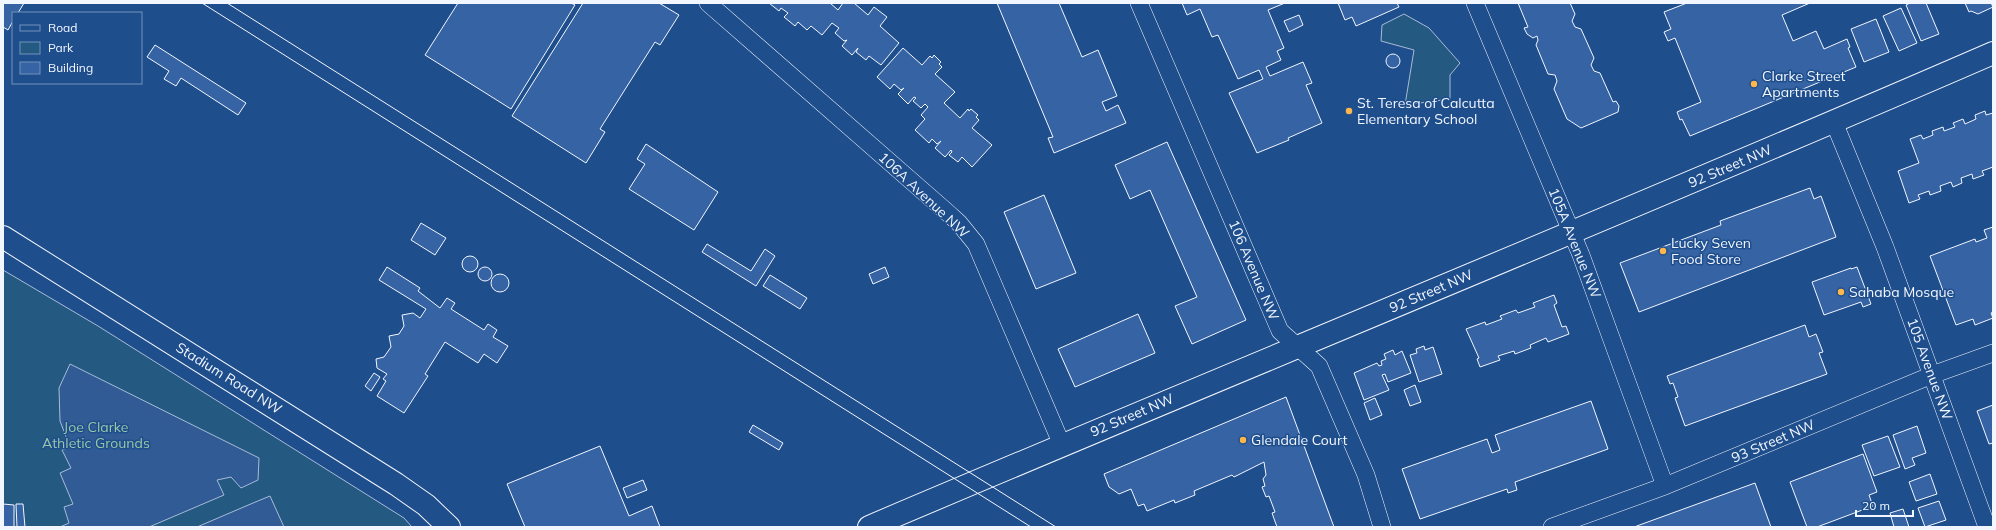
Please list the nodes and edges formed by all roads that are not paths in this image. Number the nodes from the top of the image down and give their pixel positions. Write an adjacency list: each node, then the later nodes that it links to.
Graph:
1 (708, 3): 11 (street, 106A Avenue NW)
2 (1139, 3): 8 (street, 106 Avenue NW)
3 (1475, 3): 6 (street, 105A Avenue NW)
4 (1993, 53): 5 (street, 92 Street NW)
5 (1834, 122): 6 (street, 92 Street NW); 10 (street, 105 Avenue NW)
6 (1572, 232): 8 (street, 92 Street NW); 12 (street, 105A Avenue NW)
7 (3, 236): 14 (street, Stadium Road NW)
8 (1296, 346): 11 (street, 92 Street NW); 16 (street, 106 Avenue NW)
9 (1993, 353): 10 (street, 93 Street NW)
10 (1932, 375): 12 (street, 93 Street NW); 13 (street, 105 Avenue NW)
11 (1062, 445): 15 (street, 92 Street NW)
12 (1665, 486): 17 (street, 93 Street NW)
13 (1986, 522)
14 (449, 527)
15 (869, 527)
16 (1382, 527)
17 (1552, 527)

